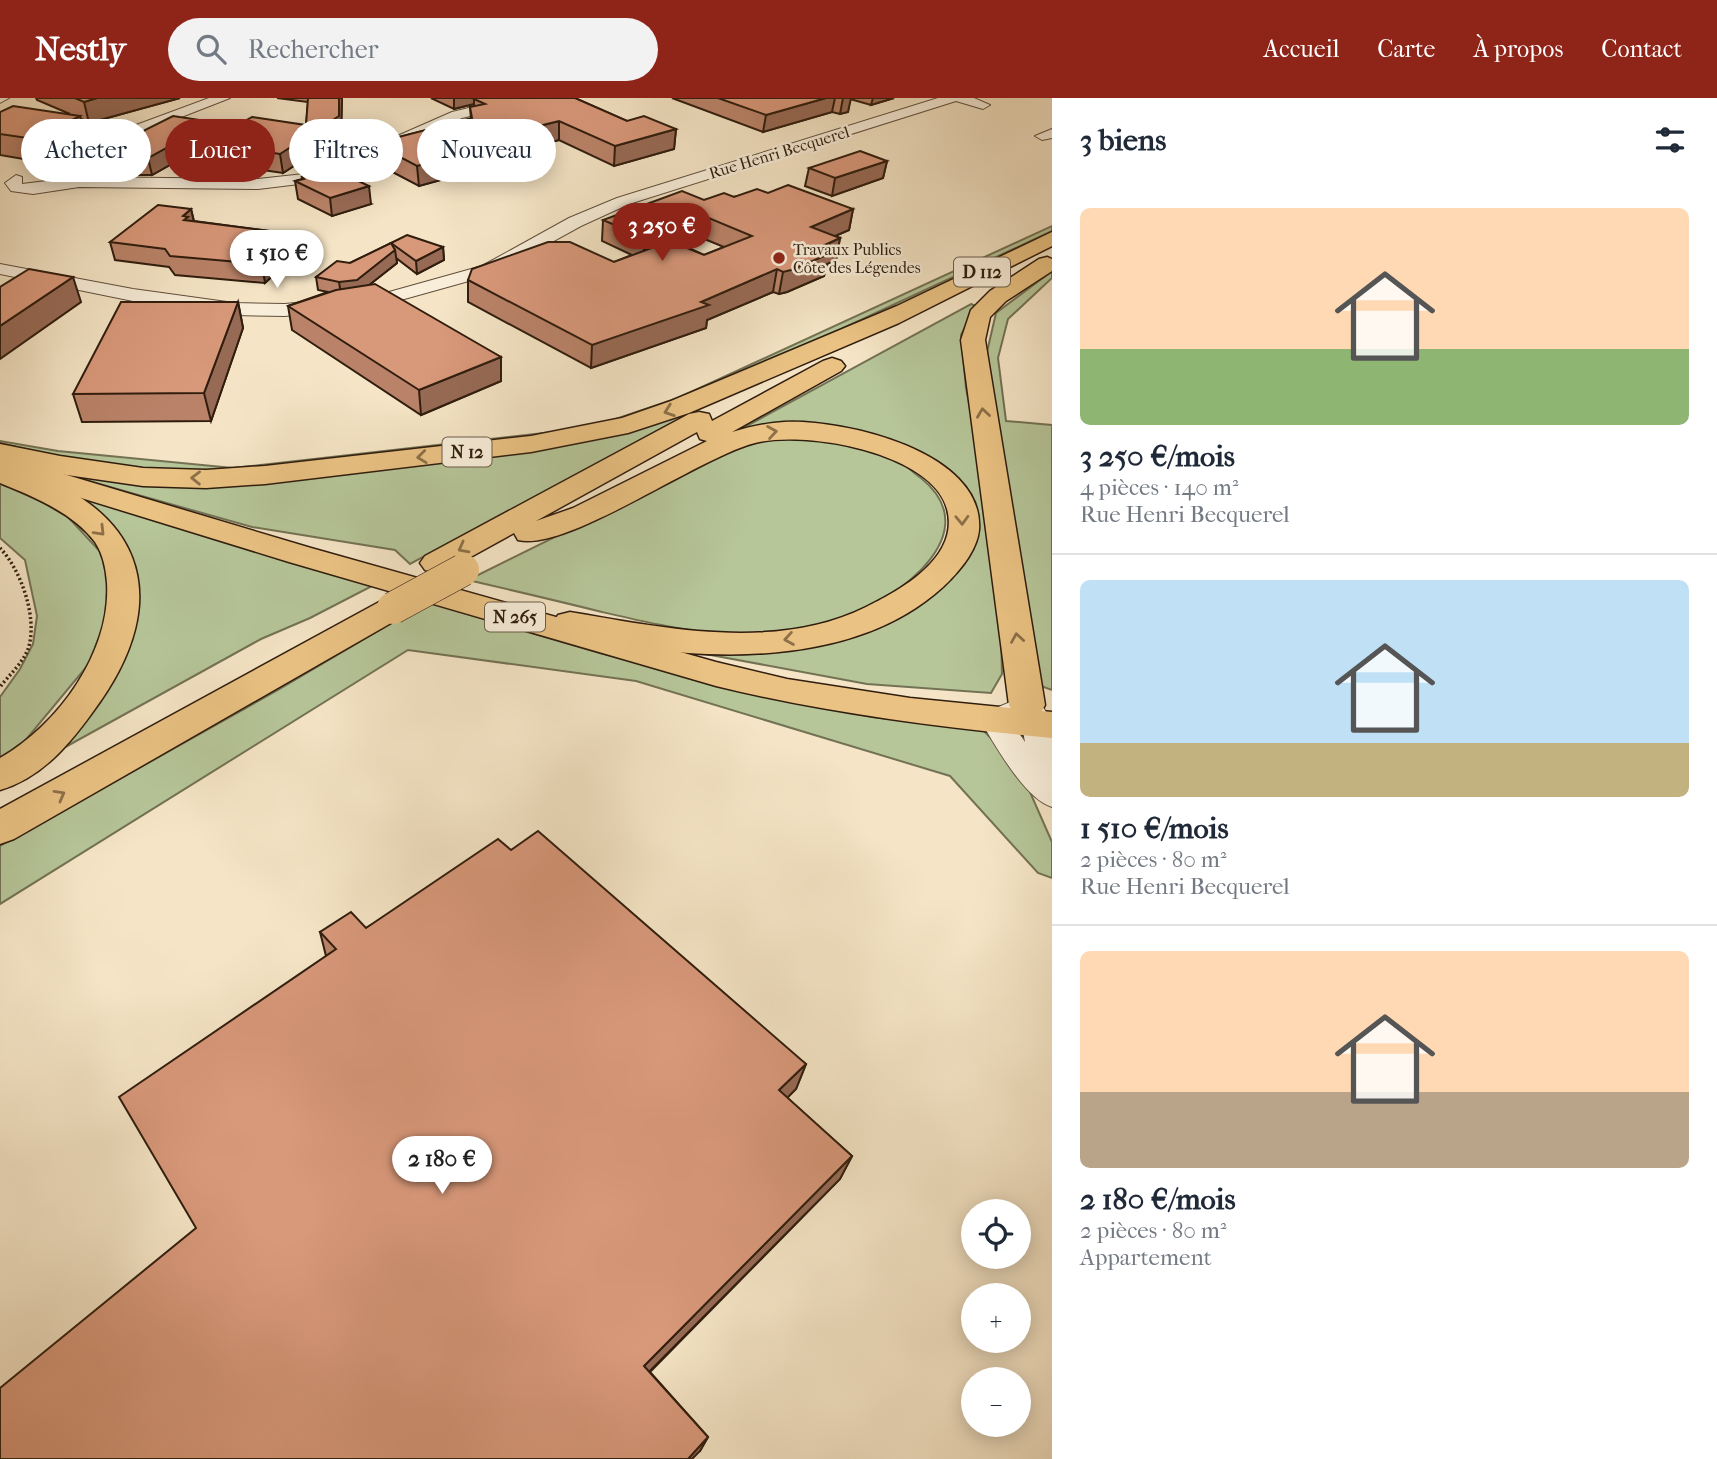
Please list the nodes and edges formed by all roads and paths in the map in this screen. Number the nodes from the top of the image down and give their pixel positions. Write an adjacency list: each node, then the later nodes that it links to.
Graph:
1 (223, 98): 9 (street)
2 (528, 98): 11 (street)
3 (948, 99): 4 (street); 5 (street, Rue Henri Becquerel)
4 (983, 105)
5 (922, 107): 7 (street, Rue Henri Becquerel); 7 (street)
6 (863, 108): 7 (street)
7 (896, 116): 10 (street, Rue Henri Becquerel)
8 (834, 119): 10 (street)
9 (151, 123)
10 (858, 127): 18 (street, Rue Henri Becquerel)
11 (151, 181)
12 (13, 182): 13 (street); 14 (street)
13 (49, 182)
14 (6, 199)
15 (1052, 238): 19 (main road, D 112)
16 (1052, 253): 23 (main road, D 112)
17 (1052, 261): 29 (main road, one-way to 17)
18 (0, 269)
19 (912, 307): 20 (main road, N 12, one-way to 20); 25 (main road, one-way to 25)
20 (0, 454): 27 (main road, N 265)
21 (0, 464): 30 (main road, N 265)
22 (0, 473): 31 (main road, one-way to 31)
23 (529, 533): 25 (main road); 27 (main road, one-way to 27)
24 (0, 548): 28 (path)
25 (449, 566): 26 (main road, bridge)
26 (380, 604): 33 (main road); 34 (main road, one-way to 26)
27 (570, 624): 29 (main road, N 265)
28 (0, 687)
29 (1043, 715): 30 (main road, N 265); 32 (street)
30 (995, 720): 32 (street)
31 (0, 776)
32 (1048, 790)
33 (0, 799)
34 (0, 828)

